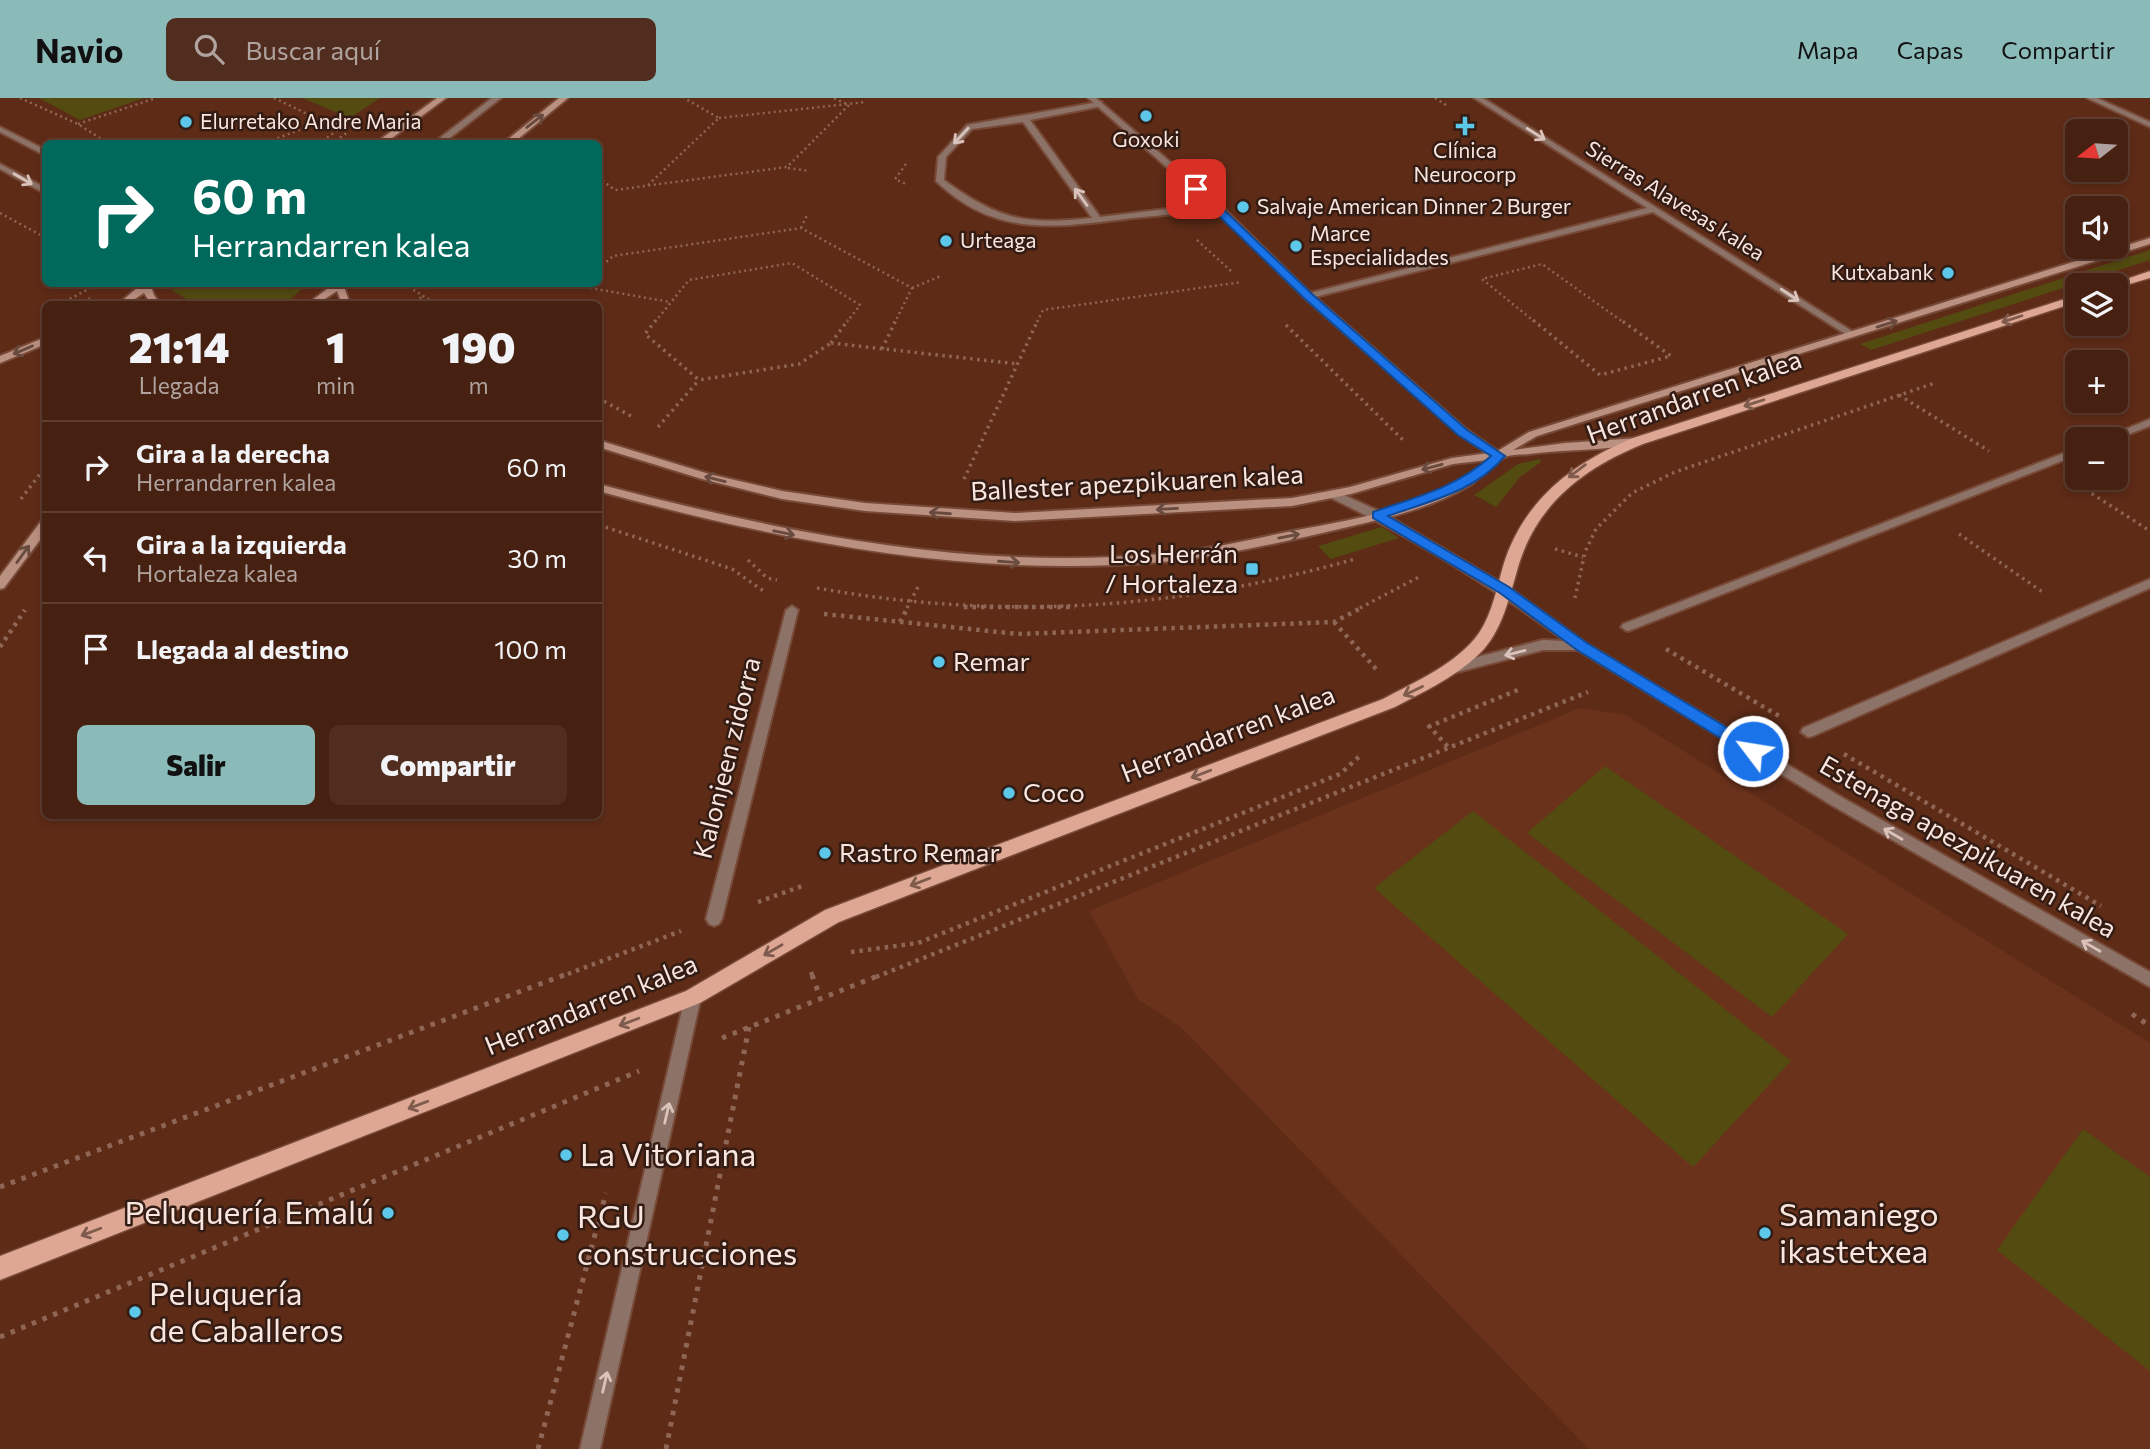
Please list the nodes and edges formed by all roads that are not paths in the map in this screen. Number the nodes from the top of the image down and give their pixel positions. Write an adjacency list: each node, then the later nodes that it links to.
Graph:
1 (442, 98): 10 (main road)
2 (497, 98): 11 (street)
3 (564, 98): 12 (main road, one-way to 3)
4 (1478, 98): 17 (street, Sierras Alavesas kalea, one-way to 17)
5 (2091, 98): 8 (street)
6 (1095, 101): 7 (street); 16 (street)
7 (1025, 119): 18 (street, one-way to 7); 18 (street, one-way to 18)
8 (2150, 125)
9 (0, 129): 13 (street)
10 (384, 140)
11 (441, 140)
12 (511, 140)
13 (42, 151)
14 (0, 166): 15 (street, one-way to 15)
15 (42, 190)
16 (1216, 206): 18 (street); 24 (street)
17 (1655, 209): 24 (street); 28 (street, Sierras Alavesas kalea, one-way to 28)
18 (1098, 220)
19 (2150, 241): 28 (main road, Herrandarren kalea, one-way to 19)
20 (2150, 274): 21 (main road)
21 (2128, 281)
22 (143, 287): 25 (main road)
23 (336, 287): 26 (main road)
24 (1308, 296): 35 (street)
25 (126, 301)
26 (316, 301)
27 (2065, 302): 33 (main road, Herrandarren kalea, one-way to 33)
28 (1853, 335): 35 (main road, Herrandarren kalea)
29 (42, 342): 30 (main road, one-way to 30)
30 (0, 360)
31 (2150, 422): 32 (street)
32 (2128, 431)
33 (1638, 441): 35 (main road, Ballester apezpikuaren kalea); 43 (main road, Herrandarren kalea, one-way to 43)
34 (602, 444): 38 (main road, Ballester apezpikuaren kalea, one-way to 34)
35 (1499, 456): 38 (main road, Ballester apezpikuaren kalea, one-way to 38); 39 (main road, Herrandarren kalea)
36 (2065, 456): 45 (street)
37 (602, 488): 39 (main road, one-way to 39)
38 (1333, 494): 39 (street, Estenaga apezpikuaren kalea)
39 (1377, 515): 43 (street, Estenaga apezpikuaren kalea)
40 (42, 528): 42 (main road, one-way to 40)
41 (2150, 583): 48 (street)
42 (0, 585)
43 (1504, 590): 46 (street, Estenaga apezpikuaren kalea); 47 (main road, Herrandarren kalea)
44 (792, 610): 49 (street, Kalonjeen zidorra)
45 (1627, 626)
46 (1582, 647): 47 (street, Estenaga apezpikuaren kalea, one-way to 47); 50 (street, Estenaga apezpikuaren kalea, one-way to 46)
47 (1448, 670): 51 (main road, Herrandarren kalea, one-way to 51)
48 (1808, 732)
49 (714, 919)
50 (2150, 980)
51 (693, 997): 52 (main road, Herrandarren kalea, one-way to 52); 53 (street, one-way to 51)
52 (0, 1268)
53 (590, 1449)

